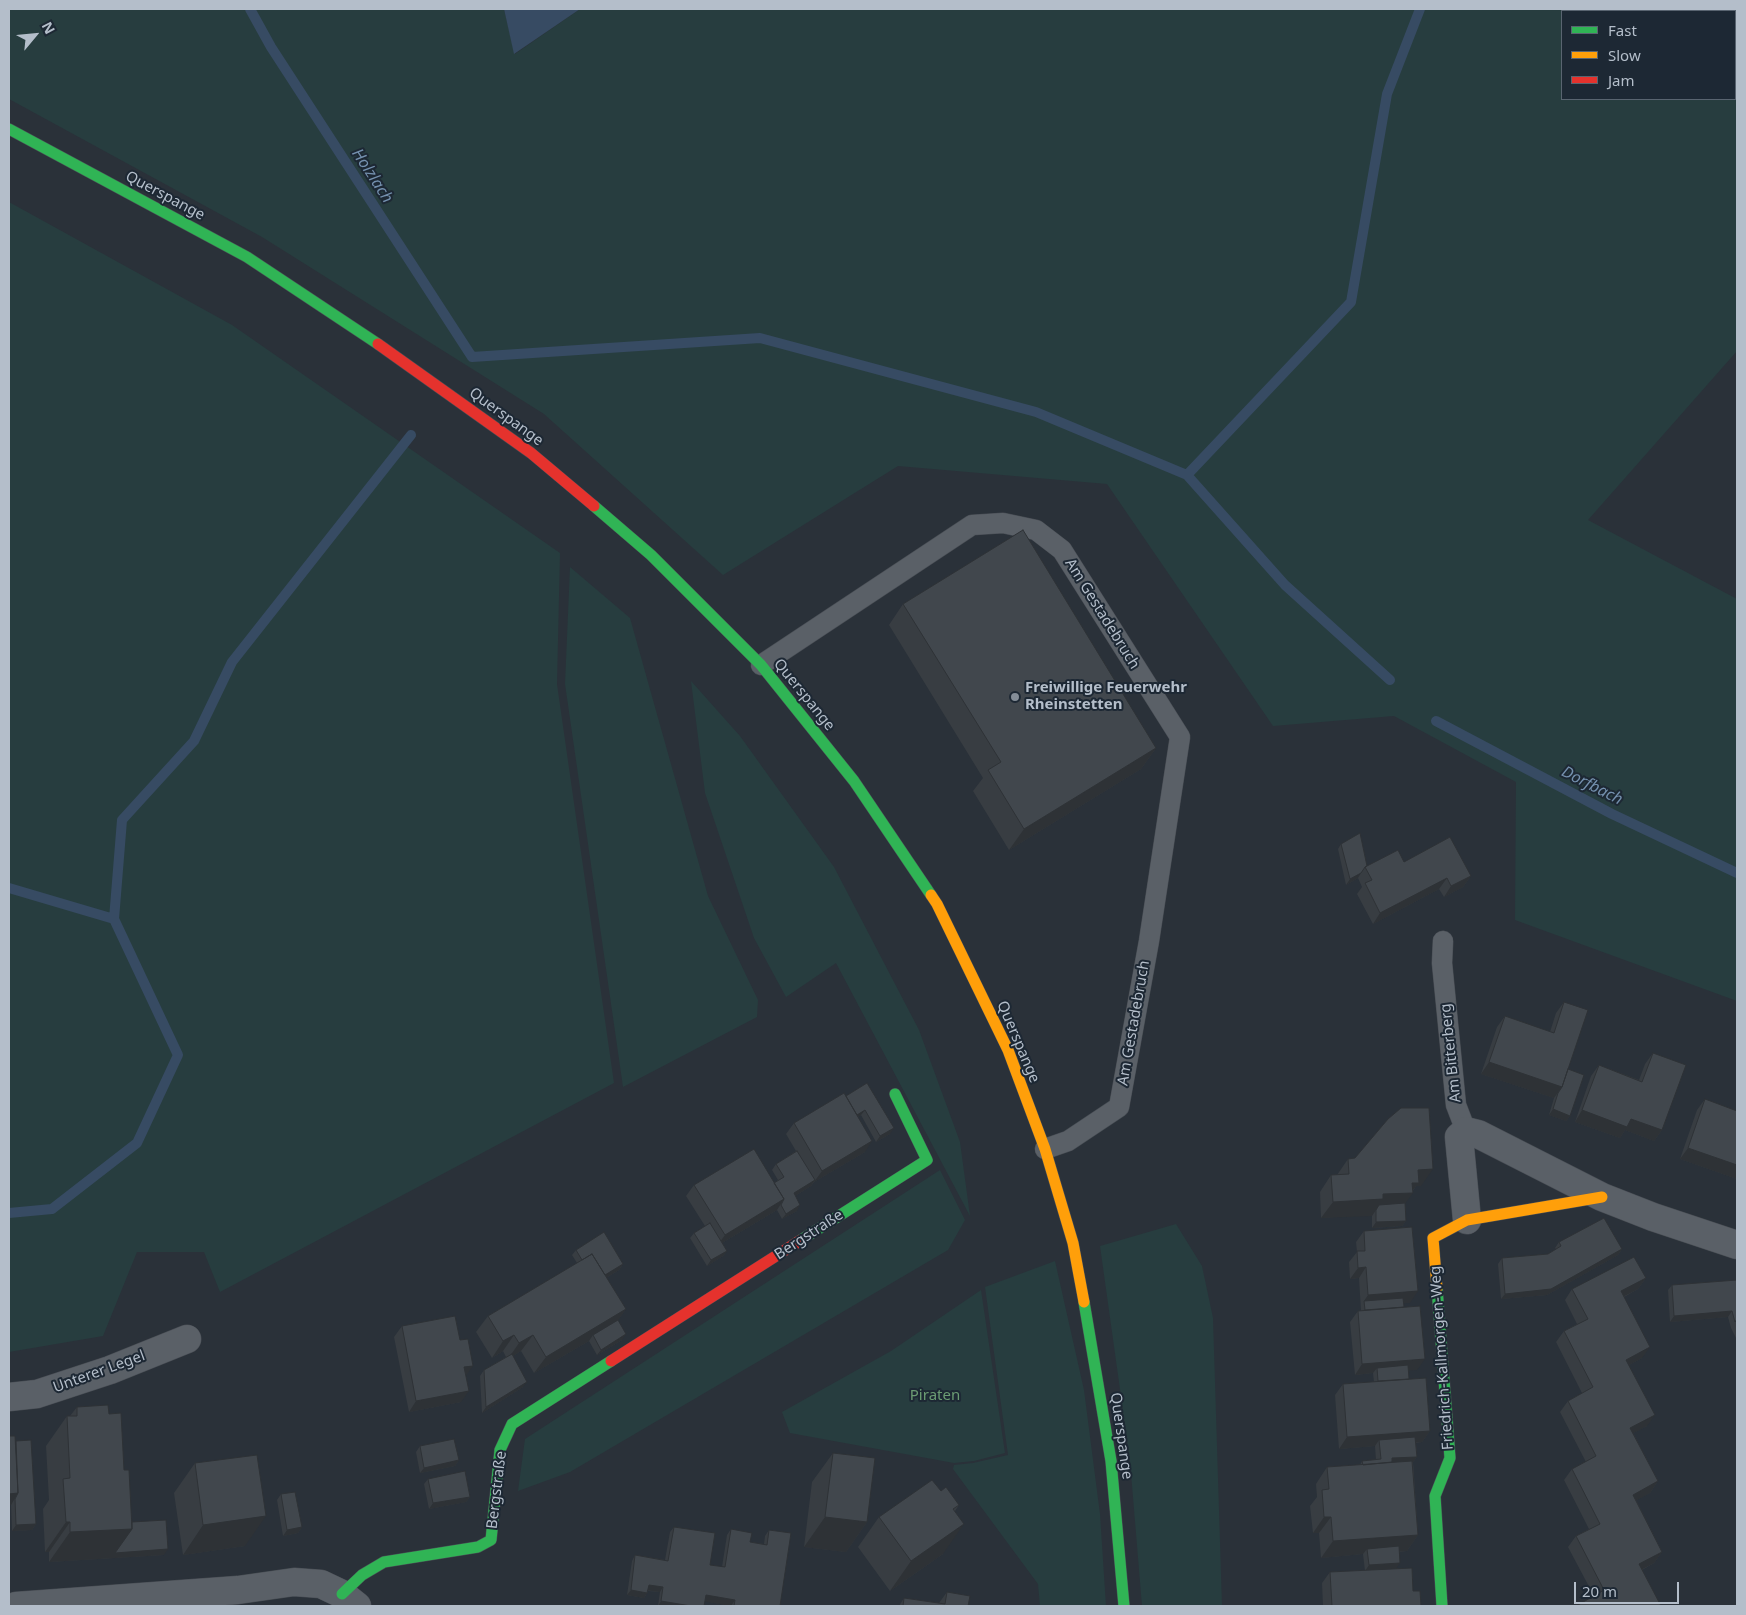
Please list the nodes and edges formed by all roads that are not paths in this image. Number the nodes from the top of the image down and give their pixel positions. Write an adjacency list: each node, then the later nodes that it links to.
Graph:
1 (9, 129): 2 (main road, Querspange)
2 (761, 665): 6 (main road, Querspange); 6 (lane, Am Gestadebruch)
3 (1442, 941): 5 (lane, Am Bitterberg)
4 (896, 1094): 12 (main road, Bergstraße)
5 (1466, 1131): 7 (street); 8 (street)
6 (1044, 1149): 14 (main road, Querspange)
7 (1602, 1197): 8 (main road); 9 (street)
8 (1467, 1220): 15 (main road, Friedrich-Kallmorgen-Weg)
9 (1737, 1245)
10 (188, 1339): 11 (street, Unterer Legel)
11 (9, 1397)
12 (349, 1600): 13 (street, Bergstraße)
13 (16, 1606)
14 (1124, 1606)
15 (1442, 1606)

